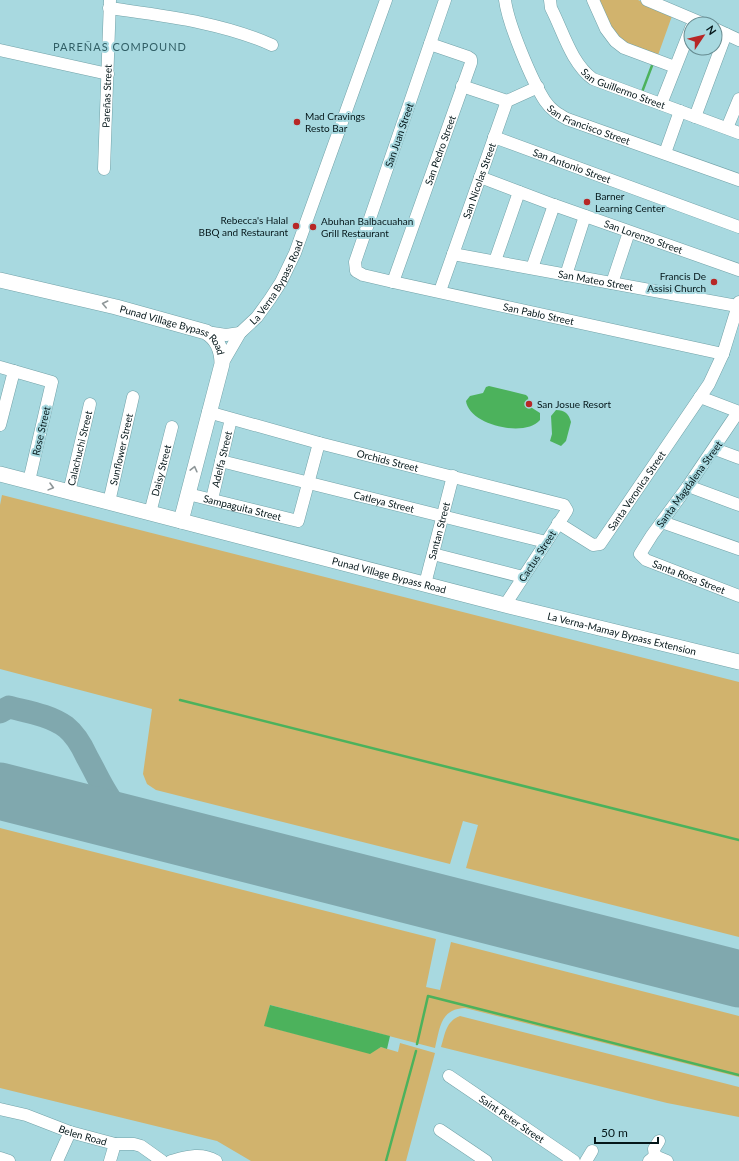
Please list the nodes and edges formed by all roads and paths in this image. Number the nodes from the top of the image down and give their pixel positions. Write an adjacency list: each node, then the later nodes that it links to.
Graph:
1 (386, 0): 49 (street, La Verna Bypass Road)
2 (445, 0): 12 (street, San Juan Street)
3 (505, 0): 19 (street, San Francisco Street)
4 (550, 0): 22 (street, San Guillermo Street)
5 (593, 0): 16 (street)
6 (647, 0): 8 (street)
7 (110, 4): 13 (street); 17 (street, Pareñas Street)
8 (683, 18)
9 (723, 33): 10 (street)
10 (726, 34): 11 (street); 24 (street)
11 (739, 40)
12 (430, 44): 18 (street, San Pedro Street); 40 (street, San Juan Street)
13 (272, 45)
14 (0, 50): 17 (street)
15 (683, 51): 16 (street)
16 (675, 67): 22 (street)
17 (108, 74): 29 (street, Pareñas Street)
18 (462, 86): 21 (street); 44 (street, San Pedro Street)
19 (538, 87): 21 (street); 28 (street, San Francisco Street)
20 (739, 99): 25 (street)
21 (508, 101): 27 (street, San Nicolas Street)
22 (661, 104): 23 (street, San Guillermo Street)
23 (680, 112): 24 (street, San Guillermo Street); 28 (street)
24 (695, 117): 25 (street, San Guillermo Street)
25 (727, 128): 26 (street, San Guillermo Street)
26 (739, 133)
27 (494, 137): 30 (street, San Nicolas Street); 35 (street, San Antonio Street)
28 (665, 153): 31 (street, San Francisco Street)
29 (104, 169)
30 (480, 177): 32 (street, San Lorenzo Street); 37 (street, San Nicolas Street)
31 (739, 180)
32 (519, 192): 33 (street, San Lorenzo Street); 38 (street)
33 (554, 205): 34 (street, San Lorenzo Street); 39 (street)
34 (585, 216): 36 (street, San Lorenzo Street); 42 (street)
35 (739, 227)
36 (628, 232): 41 (street, San Lorenzo Street); 45 (street)
37 (453, 254): 38 (street, San Mateo Street); 46 (street, San Nicolas Street)
38 (495, 261): 39 (street, San Mateo Street)
39 (532, 268): 42 (street, San Mateo Street)
40 (356, 270): 44 (street, San Pablo Street)
41 (739, 270)
42 (566, 275): 45 (street, San Mateo Street)
43 (0, 280): 48 (main road, Punad Village Bypass Road, one-way to 43)
44 (393, 282): 46 (street, San Pablo Street)
45 (612, 283): 47 (street, San Mateo Street)
46 (440, 291): 50 (street, San Pablo Street)
47 (738, 304): 50 (street, Santa Veronica Street)
48 (206, 332): 49 (street, La Verna Bypass Road); 51 (main road, Punad Village Bypass Road)
49 (240, 333): 51 (street, La Verna Bypass Road)
50 (723, 354): 55 (street, Santa Veronica Street)
51 (222, 364): 57 (main road, Punad Village Bypass Road)
52 (0, 367): 53 (street)
53 (14, 371): 60 (street); 68 (street, Rose Street)
54 (134, 397): 74 (street, Sunflower Street)
55 (700, 397): 58 (street); 81 (street, Santa Veronica Street)
56 (90, 404): 71 (street, Calachuchi Street)
57 (208, 412): 59 (street, Orchids Street); 72 (main road, Punad Village Bypass Road, one-way to 57)
58 (739, 412): 63 (street, Santa Magdalena Street)
59 (231, 419): 62 (street, Orchids Street); 65 (street, Adelfa Street)
60 (0, 425)
61 (172, 427): 77 (street, Daisy Street)
62 (318, 443): 67 (street, Orchids Street); 69 (street)
63 (715, 448): 64 (street); 70 (street, Santa Magdalena Street)
64 (739, 458)
65 (221, 461): 69 (street, Catleya Street); 73 (street, Adelfa Street)
66 (0, 474): 68 (main road, Punad Village Bypass Road)
67 (453, 476): 76 (street, Orchids Street); 78 (street, Santan Street)
68 (29, 482): 71 (main road, Punad Village Bypass Road, one-way to 71)
69 (308, 482): 73 (street, Sampaguita Street); 78 (street, Catleya Street)
70 (688, 486): 75 (street); 80 (street, Santa Magdalena Street)
71 (69, 492): 74 (main road, Punad Village Bypass Road)
72 (188, 494): 73 (street, Sampaguita Street); 79 (main road, Punad Village Bypass Road)
73 (212, 500)
74 (109, 502): 77 (main road, Punad Village Bypass Road)
75 (739, 505)
76 (566, 507): 81 (street, Cactus Street)
77 (150, 513): 79 (main road, Punad Village Bypass Road)
78 (443, 516): 82 (street, Catleya Street); 84 (street, Santan Street)
79 (182, 521): 87 (main road, Punad Village Bypass Road)
80 (662, 522): 83 (street); 85 (street, Santa Magdalena Street)
81 (558, 523): 82 (street, Cactus Street)
82 (546, 542): 86 (street, Cactus Street)
83 (739, 549)
84 (433, 554): 86 (street); 87 (street, Santan Street)
85 (641, 556): 88 (street, Santa Rosa Street)
86 (523, 577): 89 (street, Cactus Street)
87 (426, 584): 89 (main road, Punad Village Bypass Road)
88 (739, 596)
89 (505, 605): 90 (main road, La Verna-Mamay Bypass Extension)
90 (739, 662)
91 (449, 1076): 106 (street, Saint Peter Street)
92 (0, 1109): 94 (street, Belen Road)
93 (440, 1130): 105 (street)
94 (70, 1132): 96 (street, Belen Road); 100 (street)
95 (659, 1141): 98 (street)
96 (115, 1144): 101 (street); 102 (street, Belen Road)
97 (0, 1158): 99 (street)
98 (652, 1158): 107 (street)
99 (9, 1161)
100 (57, 1161)
101 (110, 1161)
102 (161, 1161)
103 (171, 1161): 104 (street)
104 (216, 1161)
105 (486, 1161)
106 (574, 1161)
107 (667, 1161)

